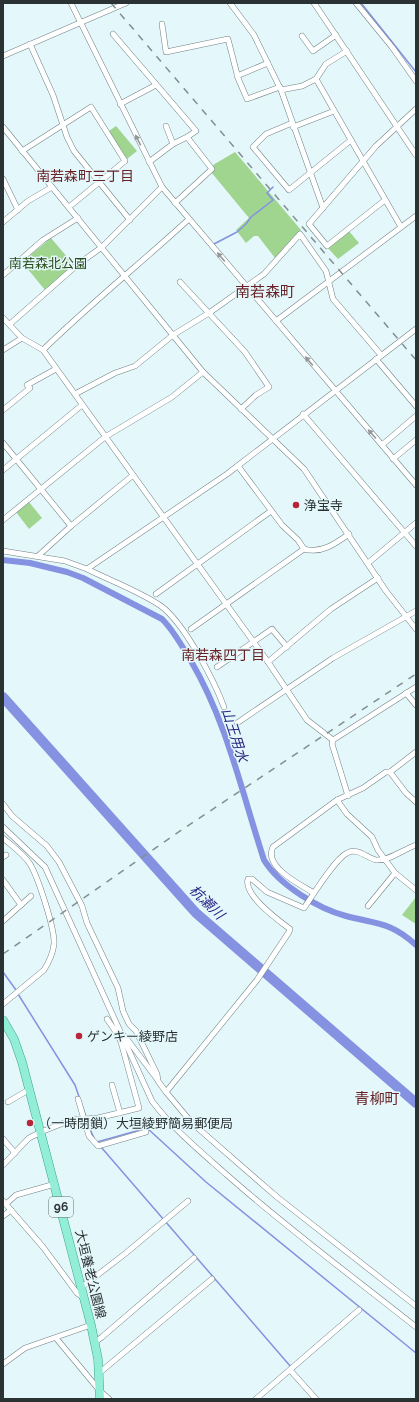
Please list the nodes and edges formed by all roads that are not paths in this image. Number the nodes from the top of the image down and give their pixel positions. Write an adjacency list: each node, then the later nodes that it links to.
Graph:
1 (71, 3): 6 (street)
2 (126, 3): 6 (street)
3 (230, 3): 14 (street)
4 (314, 3): 9 (street)
5 (356, 3): 17 (street)
6 (79, 22): 11 (street); 20 (street)
7 (162, 24): 15 (street)
8 (113, 34): 18 (street)
9 (336, 34): 10 (street); 12 (street)
10 (302, 36)
11 (30, 44): 13 (street); 23 (street)
12 (347, 51): 16 (street); 27 (street)
13 (3, 56)
14 (268, 63): 15 (street); 19 (street)
15 (237, 76): 19 (street)
16 (316, 79): 19 (street); 22 (street)
17 (416, 81)
18 (156, 85): 20 (street); 28 (street)
19 (280, 88): 24 (street)
20 (120, 104): 33 (street, one-way to 20)
21 (416, 109): 27 (street)
22 (334, 111): 24 (street); 29 (street)
23 (63, 125): 31 (street); 37 (street); 37 (street)
24 (293, 125): 35 (street); 35 (street)
25 (166, 126): 30 (street)
26 (3, 127): 31 (street)
27 (397, 127): 32 (street); 34 (street)
28 (187, 137): 30 (street); 41 (street)
29 (351, 140): 34 (street); 35 (street)
30 (173, 144): 33 (street)
31 (22, 151): 39 (street)
32 (416, 156)
33 (149, 162): 38 (street)
34 (363, 162): 40 (street); 43 (street)
35 (309, 173): 43 (street)
36 (3, 181): 44 (street)
37 (98, 182): 42 (street); 48 (street)
38 (162, 186): 41 (street); 48 (street)
39 (52, 187): 42 (street); 44 (street)
40 (385, 200): 43 (street); 50 (street)
41 (176, 203): 47 (street)
42 (69, 208): 46 (street)
43 (323, 208)
44 (18, 210): 49 (street)
45 (416, 216): 50 (street)
46 (78, 218): 51 (street); 52 (street)
47 (189, 219): 53 (street); 56 (street, one-way to 47)
48 (130, 220): 51 (street)
49 (3, 222)
50 (401, 227): 54 (street)
51 (102, 247): 53 (street); 60 (street)
52 (3, 275)
53 (125, 276): 62 (street); 65 (street)
54 (330, 279): 56 (street); 59 (street); 66 (street)
55 (180, 282): 57 (street)
56 (246, 287): 57 (street); 59 (street)
57 (209, 313): 62 (street); 74 (street)
58 (3, 318): 60 (street)
59 (276, 321): 70 (street, one-way to 59)
60 (10, 324): 63 (street)
61 (416, 328): 66 (street)
62 (173, 335): 69 (street); 71 (street)
63 (22, 338): 64 (street); 65 (street)
64 (3, 350)
65 (43, 350): 68 (street)
66 (381, 355): 67 (street)
67 (376, 359): 70 (street); 73 (street)
68 (56, 369): 71 (street); 75 (street)
69 (203, 372): 74 (street); 78 (street)
70 (334, 390): 76 (street); 82 (street, one-way to 70)
71 (75, 394): 72 (street)
72 (82, 405): 78 (street); 83 (street)
73 (416, 406)
74 (241, 409): 79 (street)
75 (3, 410)
76 (304, 414): 79 (street); 95 (street)
77 (416, 416): 82 (street)
78 (105, 437): 87 (street); 89 (street)
79 (273, 439): 85 (street); 96 (street)
80 (416, 440): 84 (street)
81 (3, 442): 83 (street)
82 (382, 445): 84 (street)
83 (16, 459): 86 (street); 89 (street)
84 (393, 459): 88 (street)
85 (238, 466): 90 (street); 91 (street)
86 (3, 470)
87 (132, 476): 91 (street); 94 (street)
88 (416, 485)
89 (41, 490): 92 (street); 94 (street)
90 (271, 511): 98 (street); 102 (street)
91 (162, 517): 102 (street); 103 (street)
92 (3, 520)
93 (416, 523): 95 (street)
94 (71, 526): 100 (street)
95 (405, 532): 97 (street); 101 (street)
96 (349, 534): 98 (street); 101 (street)
97 (416, 546)
98 (304, 549): 106 (street)
99 (3, 551): 100 (street)
100 (38, 556): 103 (street)
101 (368, 563): 104 (street)
102 (196, 564): 105 (street); 106 (street)
103 (87, 568): 119 (street)
104 (378, 578): 108 (street); 112 (street)
105 (156, 594)
106 (225, 604): 109 (street); 111 (street)
107 (416, 611): 108 (street)
108 (407, 617): 110 (street); 116 (street)
109 (191, 629)
110 (416, 629)
111 (252, 642): 112 (street); 113 (street); 114 (street)
112 (287, 647): 113 (street)
113 (268, 662): 116 (street)
114 (217, 667)
115 (416, 687): 117 (street)
116 (287, 691): 120 (street); 121 (street)
117 (406, 693): 118 (street); 121 (street)
118 (416, 705)
119 (224, 707)
120 (237, 723)
121 (333, 740): 124 (street)
122 (416, 752): 123 (street)
123 (390, 772): 124 (street); 126 (street)
124 (348, 796): 125 (street)
125 (337, 800): 131 (street); 135 (street)
126 (416, 802)
127 (3, 805): 144 (street)
128 (3, 827): 143 (street)
129 (3, 838): 140 (street)
130 (416, 845): 131 (street)
131 (385, 859): 132 (street); 135 (street)
132 (395, 873): 134 (street); 138 (street)
133 (3, 880): 137 (street)
134 (414, 887)
135 (314, 894): 147 (street)
136 (31, 896): 137 (street)
137 (21, 904): 139 (street)
138 (368, 906)
139 (3, 921)
140 (3, 1004)
141 (107, 1019): 143 (street)
142 (3, 1020): 146 (main road, 大垣養老公園線 / 96)
143 (120, 1034): 144 (street); 150 (street); 169 (street)
144 (158, 1081): 147 (street)
145 (112, 1084): 150 (street)
146 (30, 1089): 149 (street); 152 (main road, 大垣養老公園線 / 96)
147 (166, 1092): 166 (street)
148 (78, 1099): 151 (street)
149 (8, 1102)
150 (120, 1113): 151 (street)
151 (84, 1120): 152 (street); 153 (street)
152 (41, 1132): 155 (street); 157 (main road, 大垣養老公園線 / 96)
153 (146, 1132)
154 (3, 1139): 155 (street)
155 (15, 1153): 156 (street)
156 (3, 1165)
157 (55, 1184): 159 (street); 164 (main road, 大垣養老公園線 / 96)
158 (188, 1201): 164 (street)
159 (5, 1203): 160 (street)
160 (11, 1210): 161 (street); 165 (street)
161 (3, 1216)
162 (194, 1258): 171 (street)
163 (212, 1279): 174 (street)
164 (82, 1287): 165 (main road, 大垣養老公園線 / 96)
165 (85, 1298): 168 (main road, 大垣養老公園線 / 96)
166 (416, 1306)
167 (359, 1310): 173 (street)
168 (91, 1325): 170 (street); 171 (main road, 大垣養老公園線 / 96)
169 (416, 1327)
170 (56, 1338): 172 (street); 175 (street)
171 (94, 1342): 174 (main road, 大垣養老公園線 / 96)
172 (3, 1364)
173 (290, 1370): 177 (street); 178 (street)
174 (98, 1374): 175 (main road, 大垣養老公園線 / 96)
175 (100, 1395): 176 (street)
176 (109, 1399)
177 (256, 1399)
178 (316, 1399)

